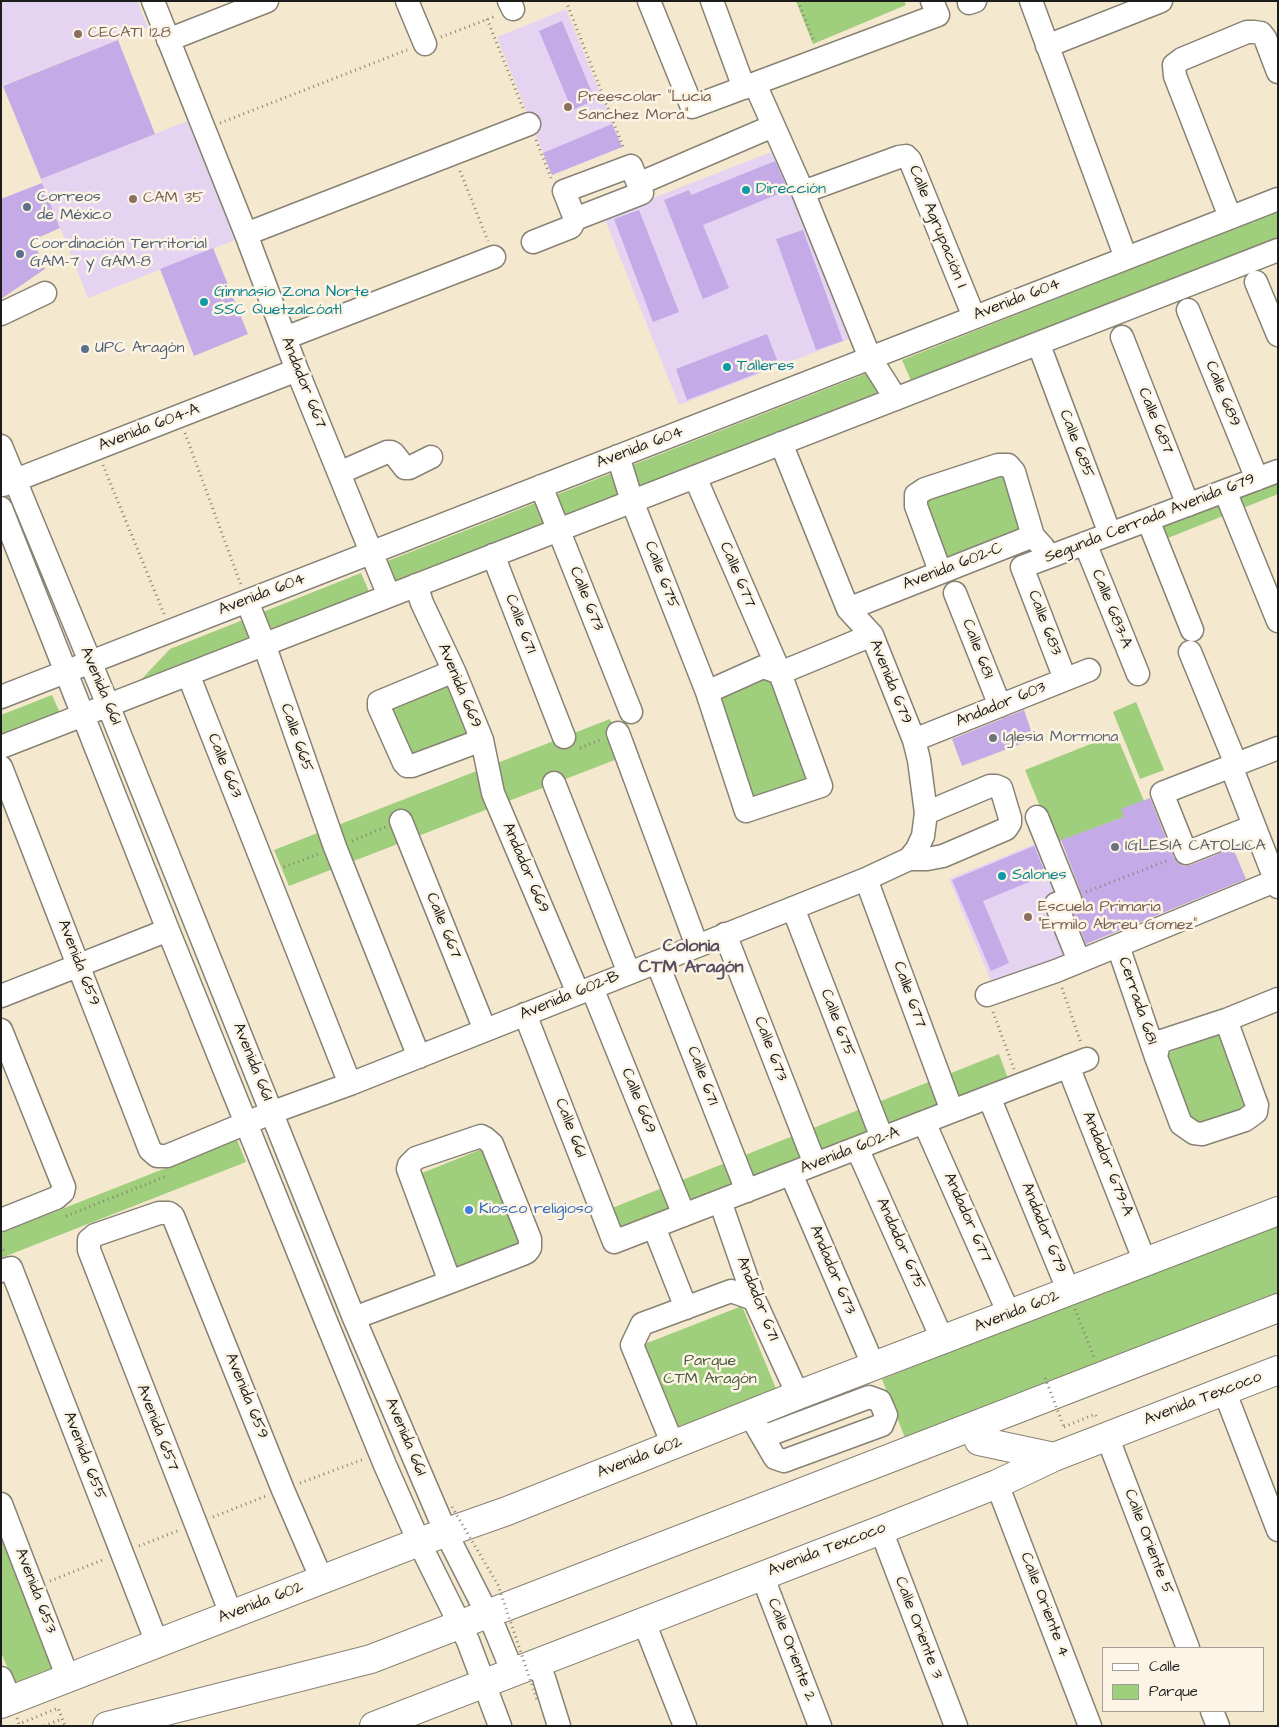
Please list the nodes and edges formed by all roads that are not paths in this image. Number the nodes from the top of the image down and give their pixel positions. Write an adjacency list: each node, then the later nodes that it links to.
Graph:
1 (153, 1): 11 (street, Andador 667)
2 (268, 1): 11 (street)
3 (407, 1): 12 (street)
4 (649, 1): 15 (street)
5 (712, 1): 15 (street)
6 (932, 1): 15 (street)
7 (968, 1): 8 (street)
8 (975, 1)
9 (1030, 1): 13 (street)
10 (1161, 1): 13 (street)
11 (168, 40): 21 (street, Andador 667)
12 (425, 44)
13 (1047, 46): 25 (street)
14 (1278, 72): 20 (street)
15 (749, 86): 17 (street)
16 (529, 124): 21 (street)
17 (773, 126): 18 (street); 22 (street)
18 (803, 192): 30 (street, Calle Agrupación I); 35 (street)
19 (1278, 199): 20 (street, Avenida 604)
20 (1230, 217): 25 (street, Avenida 604)
21 (246, 234): 33 (street, Andador 667)
22 (533, 242)
23 (1278, 250): 37 (street)
24 (494, 257): 33 (street)
25 (1126, 258): 30 (street, Avenida 604)
26 (1256, 282): 31 (street)
27 (45, 294): 29 (street)
28 (1188, 310): 43 (street, Calle 689)
29 (1, 314)
30 (974, 317): 35 (street, Avenida 604)
31 (1278, 335)
32 (1122, 337): 49 (street, Calle 687)
33 (285, 338): 36 (street, Andador 667)
34 (1042, 353): 53 (street, Calle 685)
35 (870, 358): 37 (street); 40 (street, Avenida 604)
36 (297, 370): 42 (street, Andador 667); 45 (street, Avenida 604-A)
37 (896, 398): 38 (street)
38 (781, 443): 44 (street); 65 (street, Avenida 679)
39 (1, 446): 45 (street, Avenida 661)
40 (618, 456): 46 (street, Avenida 604); 48 (street, Calle 675)
41 (431, 457): 42 (street)
42 (339, 473): 56 (street, Andador 667)
43 (1268, 475): 47 (street, Segunda Cerrada Avenida 679)
44 (695, 477): 48 (street); 75 (street, Calle 677)
45 (8, 483): 71 (street, Avenida 661)
46 (541, 486): 52 (street, Calle 673); 56 (street, Avenida 604)
47 (1225, 491): 49 (street, Segunda Cerrada Avenida 679); 66 (street)
48 (632, 501): 52 (street); 79 (street, Calle 675)
49 (1188, 505): 51 (street, Segunda Cerrada Avenida 679)
50 (1, 508): 73 (street, Avenida 661)
51 (1148, 520): 53 (street, Segunda Cerrada Avenida 679); 67 (street)
52 (558, 530): 57 (street); 83 (street, Calle 673)
53 (1110, 534): 55 (street, Segunda Cerrada Avenida 679)
54 (1034, 536): 58 (street); 60 (street, Avenida 602-C); 60 (street)
55 (1086, 543): 58 (street, Segunda Cerrada Avenida 679); 77 (street, Calle 683-A)
56 (371, 552): 63 (street, Andador 667); 64 (street, Avenida 604)
57 (494, 555): 61 (street); 88 (street, Calle 671)
58 (1051, 556): 59 (street, Segunda Cerrada Avenida 679)
59 (1022, 568): 78 (street, Calle 683)
60 (940, 572): 65 (street, Avenida 602-C)
61 (416, 585): 63 (street); 74 (street, Avenida 669)
62 (955, 593): 82 (street, Calle 681)
63 (389, 596): 69 (street)
64 (246, 601): 69 (street, Calle 665); 71 (street, Avenida 604)
65 (848, 609): 68 (street, Avenida 679)
66 (1278, 621)
67 (1192, 630)
68 (872, 635): 75 (street); 87 (street, Avenida 679)
69 (264, 644): 76 (street); 119 (street, Calle 665)
70 (1190, 652): 91 (street)
71 (90, 662): 73 (street, Avenida 604); 81 (street, Avenida 661)
72 (1089, 670): 78 (street, Andador 603)
73 (66, 671): 80 (street, Avenida 604); 84 (street, Avenida 661)
74 (454, 671): 86 (street, Avenida 669); 86 (street, Avenida 669)
75 (780, 673): 79 (street); 79 (street, Calle 677)
76 (188, 674): 81 (street); 121 (street, Calle 663)
77 (1138, 674)
78 (1065, 679): 82 (street, Andador 603)
79 (707, 692)
80 (1, 696)
81 (108, 705): 84 (street); 124 (street, Avenida 661)
82 (1000, 706): 87 (street, Andador 603)
83 (631, 712)
84 (83, 715): 89 (street); 102 (street, Avenida 661)
85 (618, 733): 104 (street)
86 (482, 740): 110 (street, Andador 669)
87 (914, 740): 94 (street, Avenida 679)
88 (571, 743)
89 (1, 747)
90 (1278, 748): 91 (street)
91 (1233, 765): 97 (street); 97 (street)
92 (1, 767): 108 (street, Avenida 659)
93 (554, 783): 109 (street)
94 (926, 812): 98 (street, Avenida 679); 98 (street)
95 (1036, 817): 106 (street)
96 (401, 821): 117 (street, Calle 667)
97 (1254, 826): 100 (street)
98 (913, 854): 99 (street, Avenida 602-B)
99 (866, 878): 101 (street, Avenida 602-B); 123 (street, Calle 677)
100 (1276, 884): 105 (street)
101 (793, 908): 103 (street, Avenida 602-B); 127 (street, Calle 675)
102 (168, 930): 108 (street); 126 (street, Avenida 661)
103 (726, 934): 104 (street, Avenida 602-B); 129 (street, Calle 673)
104 (697, 946): 107 (street, Avenida 602-B)
105 (1118, 946): 106 (street); 118 (street, Cerrada 681)
106 (1079, 961): 111 (street)
107 (657, 962): 109 (street, Avenida 602-B); 131 (street, Calle 671)
108 (79, 965): 112 (street); 126 (street, Avenida 659)
109 (629, 973): 110 (street, Avenida 602-B)
110 (585, 990): 114 (street, Avenida 602-B); 135 (street, Calle 669)
111 (987, 994)
112 (1, 996)
113 (1278, 999): 115 (street)
114 (525, 1014): 117 (street, Avenida 602-B); 138 (street, Calle 661)
115 (1226, 1020): 118 (street); 118 (street, Cerrada 681)
116 (1, 1030): 136 (street)
117 (485, 1030): 119 (street, Avenida 602-B)
118 (1159, 1049)
119 (419, 1057): 121 (street, Avenida 602-B)
120 (1078, 1063): 122 (street, Avenida 602-A); 139 (street, Andador 679-A)
121 (350, 1084): 124 (street, Avenida 602-B)
122 (989, 1097): 123 (street, Avenida 602-A); 142 (street, Andador 679)
123 (952, 1111): 125 (street, Avenida 602-A)
124 (273, 1112): 126 (street); 147 (street, Avenida 661)
125 (924, 1122): 127 (street, Avenida 602-A); 146 (street, Andador 677)
126 (246, 1123): 164 (street, Avenida 661)
127 (882, 1138): 128 (street, Avenida 602-A)
128 (857, 1148): 129 (street, Avenida 602-A); 149 (street, Andador 675)
129 (815, 1164): 130 (street, Avenida 602-A)
130 (791, 1174): 131 (street, Avenida 602-A); 150 (street, Andador 673)
131 (747, 1191): 132 (street, Avenida 602-A)
132 (720, 1201): 135 (street, Avenida 602-A); 143 (street, Andador 671)
133 (1278, 1211): 139 (main road, Avenida 602)
134 (169, 1213): 166 (street, Avenida 659); 167 (street, Avenida 657)
135 (684, 1215): 137 (street, Avenida 602-A)
136 (1, 1220)
137 (654, 1226): 138 (street, Avenida 602-A); 144 (street)
138 (614, 1242)
139 (1145, 1262): 142 (main road, Avenida 602)
140 (6, 1270): 171 (street, Avenida 655)
141 (450, 1282): 141 (street); 147 (street)
142 (1069, 1292): 146 (main road, Avenida 602)
143 (754, 1299): 144 (street); 153 (street, Andador 671)
144 (686, 1308): 157 (street)
145 (1278, 1308): 168 (main road)
146 (1009, 1314): 149 (main road, Avenida 602)
147 (354, 1318): 163 (street, Avenida 661)
148 (1278, 1327): 156 (main road)
149 (944, 1341): 150 (main road, Avenida 602)
150 (874, 1367): 153 (main road, Avenida 602)
151 (1278, 1370): 152 (main road, Avenida Texcoco)
152 (1224, 1390): 154 (main road, Avenida Texcoco); 162 (street)
153 (798, 1395): 155 (main road, Avenida 602)
154 (1101, 1425): 158 (main road, Avenida Texcoco); 172 (street, Calle Oriente 5)
155 (756, 1426): 155 (street); 157 (main road, Avenida 602)
156 (979, 1441): 158 (main road); 168 (main road)
157 (674, 1445): 163 (main road, Avenida 602)
158 (1054, 1457): 159 (main road, Avenida Texcoco)
159 (998, 1484): 161 (main road, Avenida Texcoco); 187 (street, Calle Oriente 4)
160 (1, 1504): 174 (street, Avenida 653)
161 (881, 1530): 165 (main road, Avenida Texcoco); 186 (street, Calle Oriente 3)
162 (1278, 1530)
163 (446, 1533): 164 (main road, Avenida 602); 168 (street, Avenida 661)
164 (420, 1542): 166 (main road, Avenida 602); 170 (street, Avenida 661)
165 (762, 1575): 169 (main road, Avenida Texcoco); 185 (street, Calle Oriente 2)
166 (322, 1580): 167 (main road, Avenida 602)
167 (231, 1614): 171 (main road, Avenida 602)
168 (491, 1621): 170 (main road); 173 (street, Avenida 661)
169 (644, 1622): 173 (main road, Avenida Texcoco); 184 (street)
170 (464, 1633): 176 (street, Avenida 661); 179 (main road); 180 (main road)
171 (157, 1643): 174 (main road, Avenida 602)
172 (1188, 1647)
173 (513, 1673): 176 (main road, Avenida Texcoco)
174 (68, 1678): 177 (main road, Avenida 602)
175 (544, 1678): 183 (street)
176 (484, 1684): 181 (main road, Avenida Texcoco); 182 (street, Avenida 661)
177 (4, 1694)
178 (1212, 1712): 188 (street)
179 (107, 1726)
180 (174, 1726)
181 (374, 1726)
182 (500, 1726)
183 (559, 1726)
184 (684, 1726)
185 (820, 1726)
186 (956, 1726)
187 (1090, 1726)
188 (1218, 1726)

